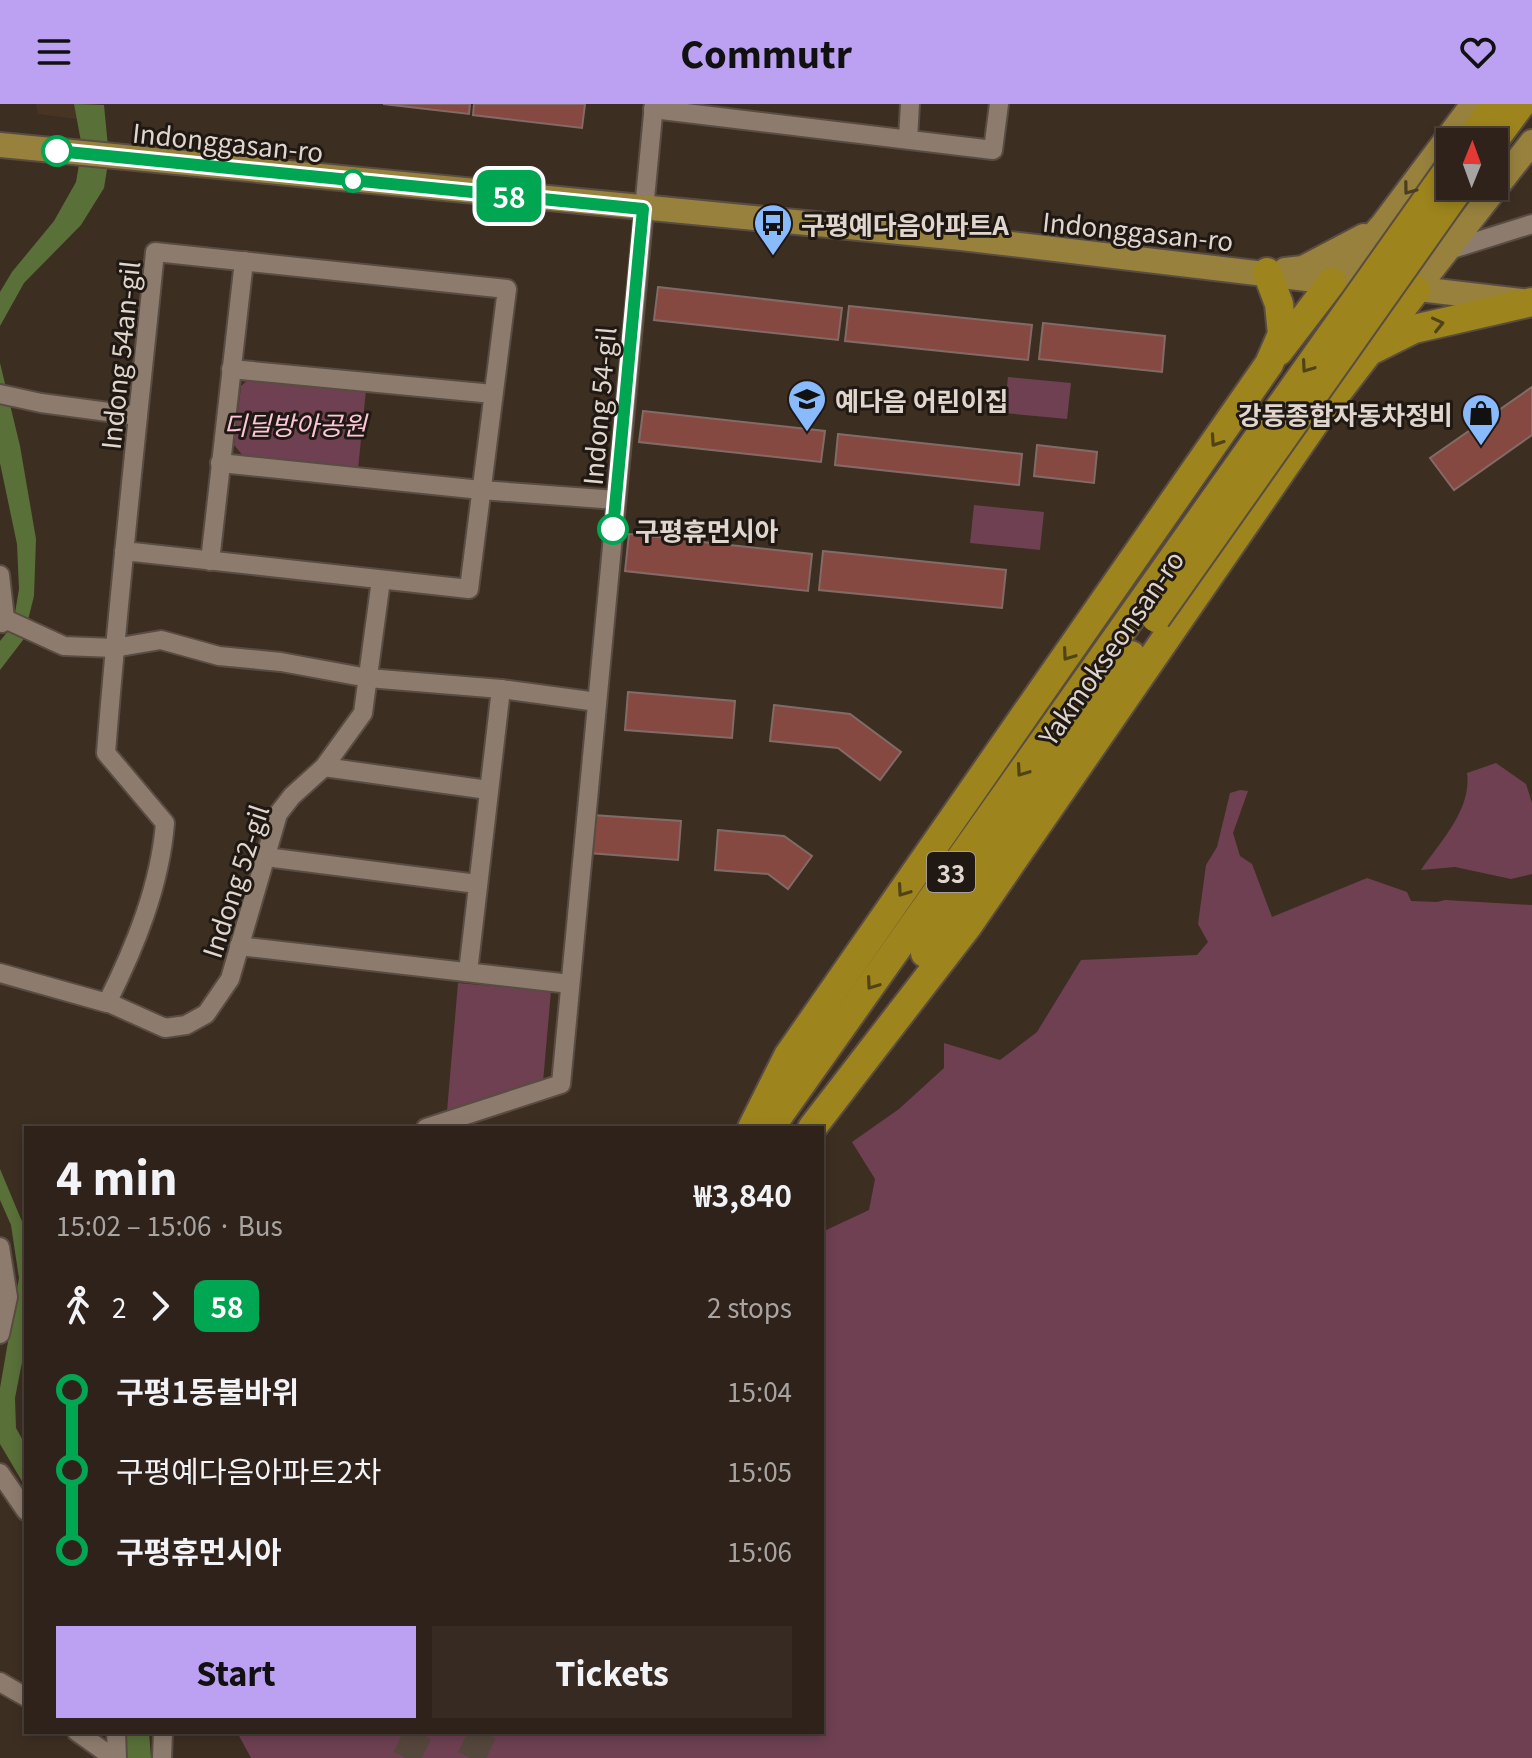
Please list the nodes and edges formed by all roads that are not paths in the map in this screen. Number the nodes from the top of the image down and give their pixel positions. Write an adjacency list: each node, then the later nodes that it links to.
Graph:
1 (910, 104): 9 (street)
2 (999, 104): 9 (street)
3 (1473, 104): 15 (main road, one-way to 15)
4 (1496, 104): 7 (highway)
5 (1521, 104): 8 (highway)
6 (654, 107): 9 (street); 14 (street)
7 (1478, 128)
8 (1503, 128)
9 (908, 139)
10 (1532, 142): 17 (main road)
11 (0, 145): 14 (main road, Indonggasan-ro)
12 (1436, 188): 36 (highway, Yakmokseonsan-ro / 33, one-way to 36, bridge)
13 (1451, 200): 36 (highway, Yakmokseonsan-ro / 33, bridge)
14 (643, 209): 19 (main road, Indonggasan-ro); 31 (street, Indong 54-gil)
15 (1383, 224): 19 (main road); 20 (main road)
16 (1532, 224): 17 (street)
17 (1446, 251): 21 (main road)
18 (244, 261): 25 (street); 27 (street, Indong 54an-gil); 28 (street, Indong 54an-gil)
19 (1267, 272): 20 (main road, Indonggasan-ro); 24 (highway)
20 (1332, 282): 21 (main road, Indonggasan-ro); 24 (highway)
21 (1416, 290): 22 (main road, Indonggasan-ro); 23 (highway)
22 (1532, 302): 23 (highway, one-way to 22)
23 (1366, 353): 55 (highway)
24 (1269, 364): 52 (highway, one-way to 52)
25 (231, 369): 27 (street); 29 (street)
26 (0, 394): 28 (street)
27 (493, 394): 30 (street, Indong 54an-gil)
28 (138, 416): 32 (street, Indong 54an-gil)
29 (220, 463): 30 (street); 33 (street)
30 (481, 490): 31 (street); 35 (street, Indong 54an-gil)
31 (616, 500): 41 (street, Indong 54-gil)
32 (124, 551): 33 (street, Indong 54an-gil); 38 (street, Indong 54an-gil)
33 (210, 561): 35 (street, Indong 54an-gil)
34 (0, 575): 37 (street)
35 (381, 580): 39 (street)
36 (1144, 617): 53 (highway, Yakmokseonsan-ro / 33, one-way to 53); 54 (highway, Yakmokseonsan-ro / 33)
37 (2, 619): 38 (street)
38 (114, 648): 39 (street); 50 (street)
39 (368, 678): 40 (street); 42 (street, Indong 52-gil)
40 (501, 689): 41 (street); 43 (street)
41 (597, 702): 49 (street, Indong 54-gil)
42 (324, 767): 43 (street); 44 (street, Indong 52-gil)
43 (488, 790): 45 (street)
44 (266, 857): 45 (street); 46 (street, Indong 52-gil)
45 (477, 884): 47 (street)
46 (239, 946): 47 (street); 50 (street, Indong 52-gil)
47 (468, 972): 49 (street)
48 (0, 973): 50 (street, Indong 52-gil)
49 (570, 984): 51 (street, Indong 54-gil)
50 (107, 1002)
51 (432, 1126)
52 (753, 1126)
53 (771, 1126)
54 (805, 1126)
55 (814, 1126)
56 (0, 1247): 57 (street)
57 (0, 1334)
58 (0, 1473): 59 (street)
59 (24, 1508)
60 (0, 1682): 61 (street)
61 (24, 1696)
62 (80, 1734): 65 (street)
63 (116, 1734): 65 (street)
64 (163, 1734): 66 (street)
65 (116, 1758)
66 (162, 1758)

